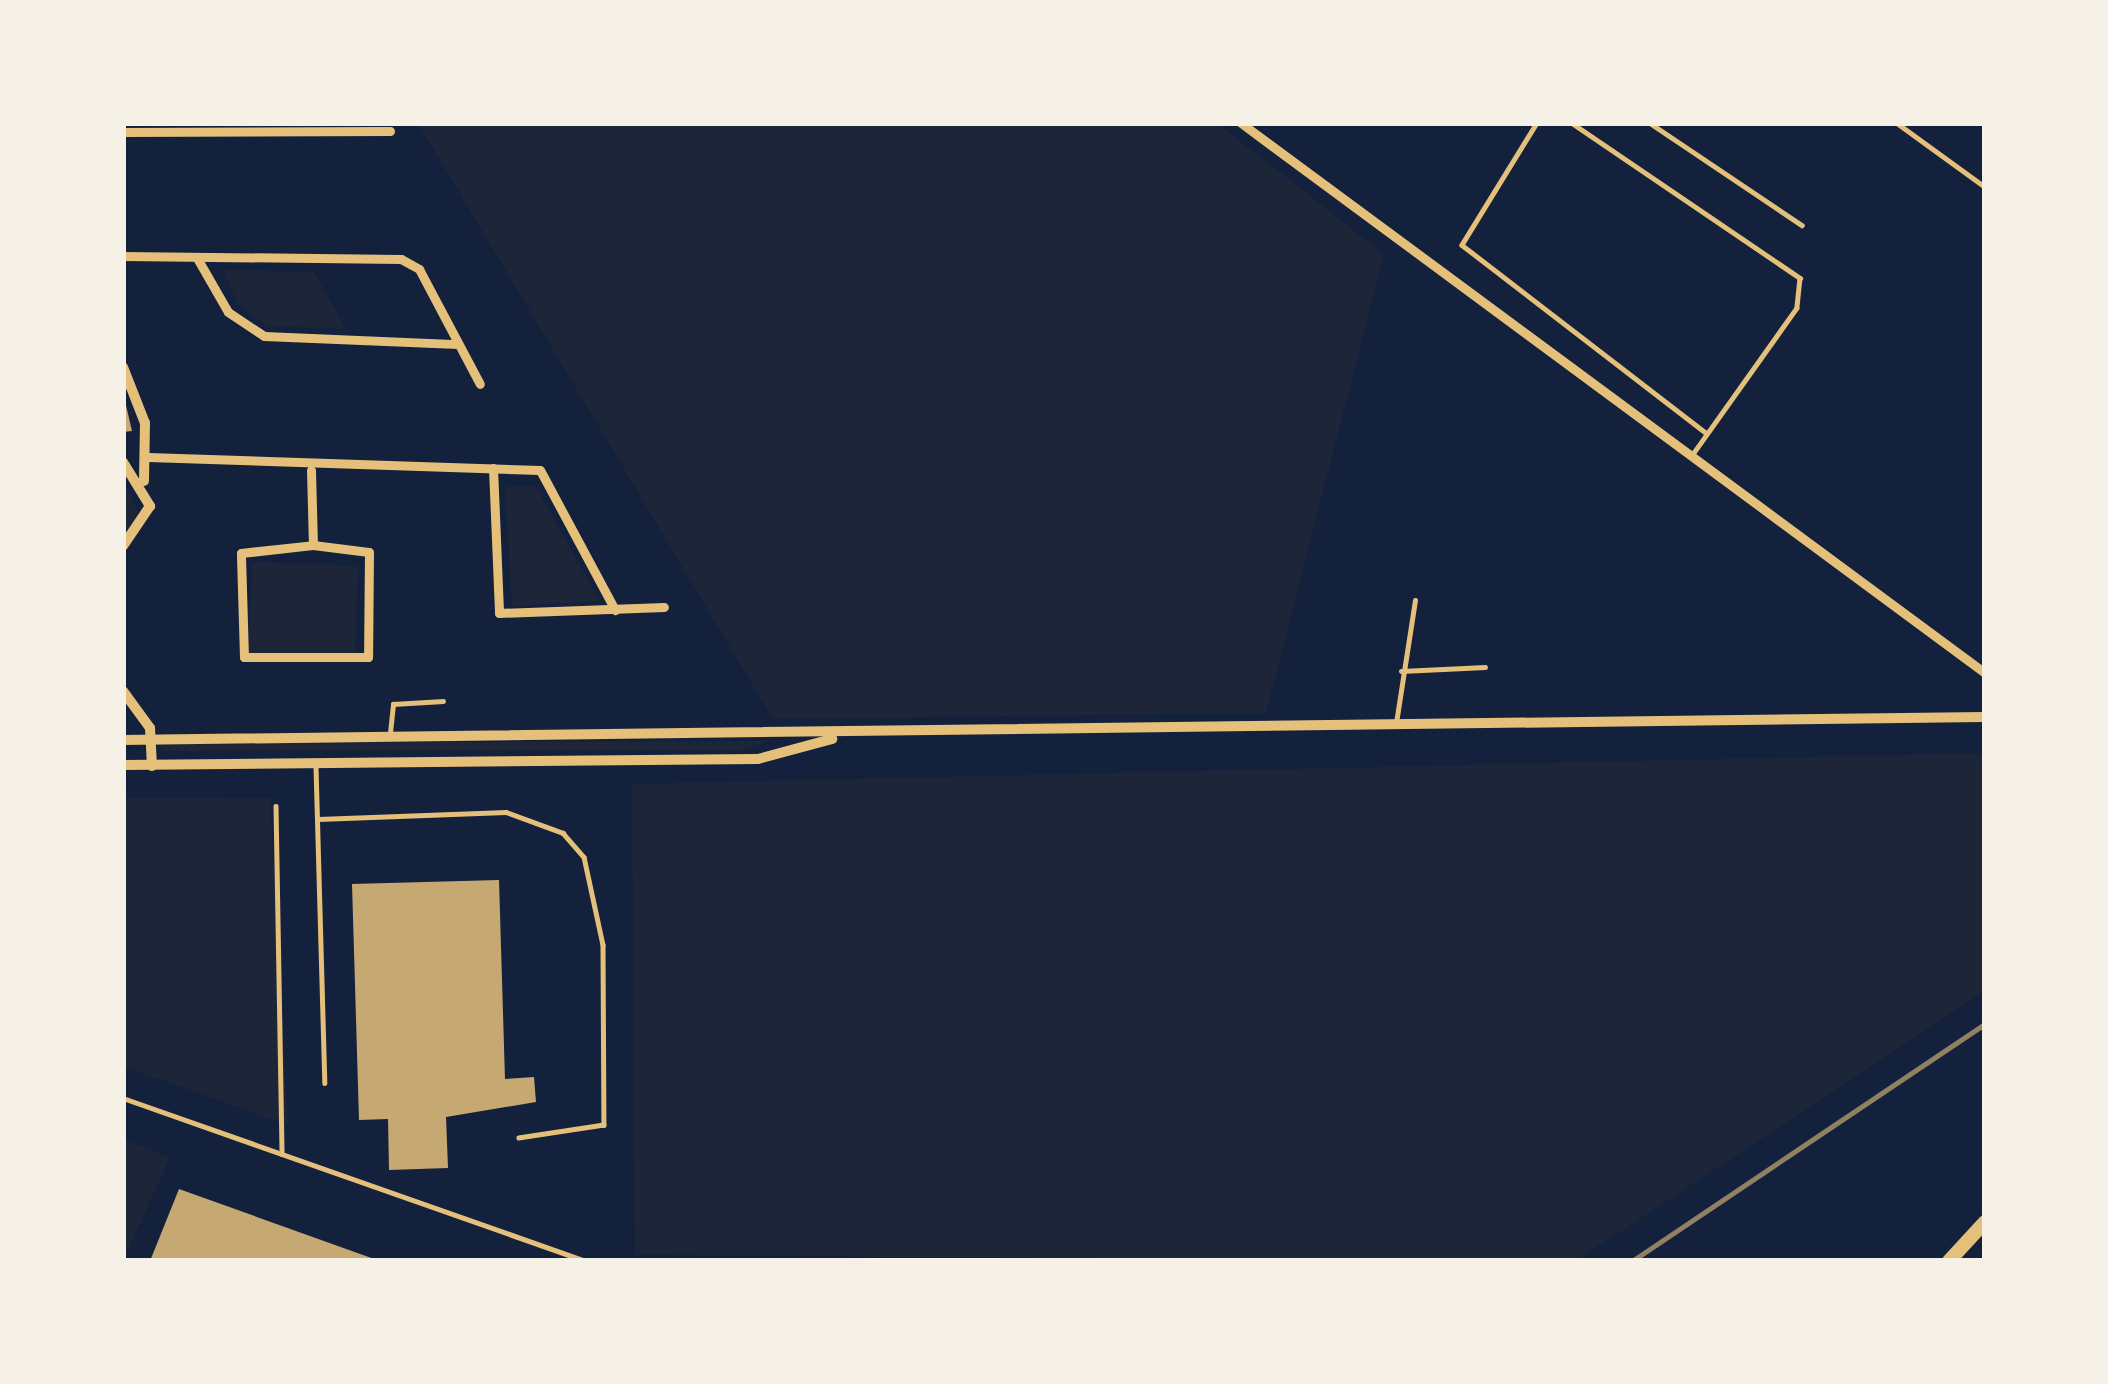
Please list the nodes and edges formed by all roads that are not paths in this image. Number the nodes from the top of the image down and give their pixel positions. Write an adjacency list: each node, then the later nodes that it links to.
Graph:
1 (1241, 123): 17 (street)
2 (1537, 123): 16 (lane)
3 (1572, 123): 16 (lane)
4 (1650, 123): 10 (lane)
5 (1897, 123): 9 (lane)
6 (336, 127): 7 (street); 8 (street)
7 (390, 131)
8 (123, 132)
9 (1985, 188)
10 (1802, 225)
11 (123, 256): 12 (street)
12 (197, 258): 13 (street); 13 (street)
13 (458, 344): 15 (street)
14 (123, 367): 18 (street)
15 (480, 385)
16 (1707, 434): 17 (lane)
17 (1693, 455): 30 (street)
18 (148, 458): 21 (street); 22 (street)
19 (123, 462): 22 (street)
20 (494, 468): 21 (street); 27 (street); 27 (street)
21 (311, 470): 23 (street)
22 (144, 481): 24 (street)
23 (313, 545): 23 (street)
24 (123, 546)
25 (1415, 600): 29 (lane)
26 (664, 607): 27 (street)
27 (615, 610)
28 (1485, 667): 29 (lane)
29 (1398, 671): 34 (lane)
30 (1985, 673)
31 (123, 691): 38 (street)
32 (443, 700): 36 (lane)
33 (1985, 716): 34 (street)
34 (1396, 723): 35 (street)
35 (841, 736): 36 (street); 41 (street)
36 (390, 739): 38 (street)
37 (123, 740): 38 (street)
38 (152, 741): 40 (street)
39 (123, 765): 40 (street)
40 (152, 766): 41 (street)
41 (316, 767): 43 (lane)
42 (276, 806): 47 (lane)
43 (318, 818): 44 (lane); 46 (lane)
44 (325, 1083)
45 (123, 1098): 47 (lane)
46 (519, 1138)
47 (282, 1154): 49 (lane)
48 (1985, 1222): 50 (main road)
49 (587, 1261)
50 (1949, 1261)

